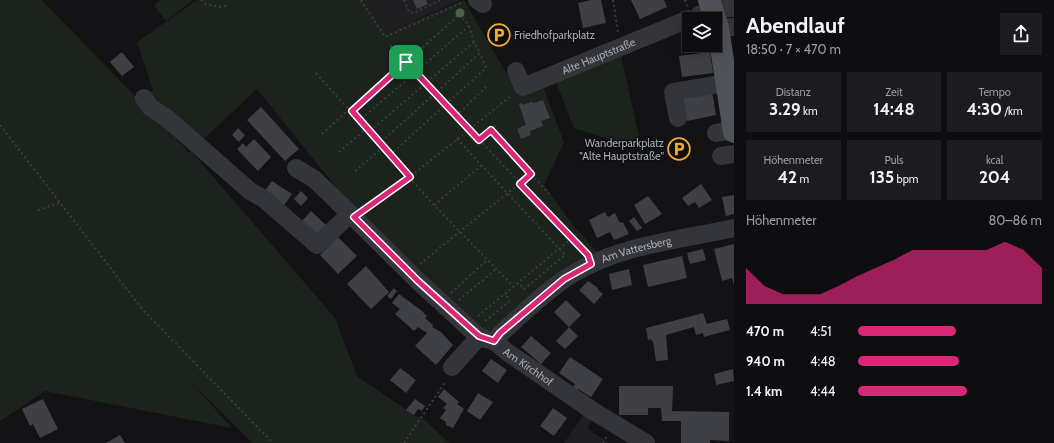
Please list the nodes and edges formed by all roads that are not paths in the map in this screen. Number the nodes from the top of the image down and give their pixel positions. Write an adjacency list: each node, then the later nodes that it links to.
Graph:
1 (722, 14): 4 (main road, Alte Hauptstraße)
2 (682, 22): 3 (street, Alte Hauptstraße)
3 (524, 80)
4 (726, 83): 6 (street); 7 (main road, Alte Hauptstraße)
5 (144, 98): 9 (street)
6 (678, 118)
7 (728, 132)
8 (296, 168): 9 (street, Am Kirchhof)
9 (352, 215): 11 (street, Am Kirchhof)
10 (734, 228): 11 (street, Am Vattersberg)
11 (486, 333): 12 (street, Am Vattersberg); 13 (street, Am Kirchhof)
12 (450, 373)
13 (646, 443)

